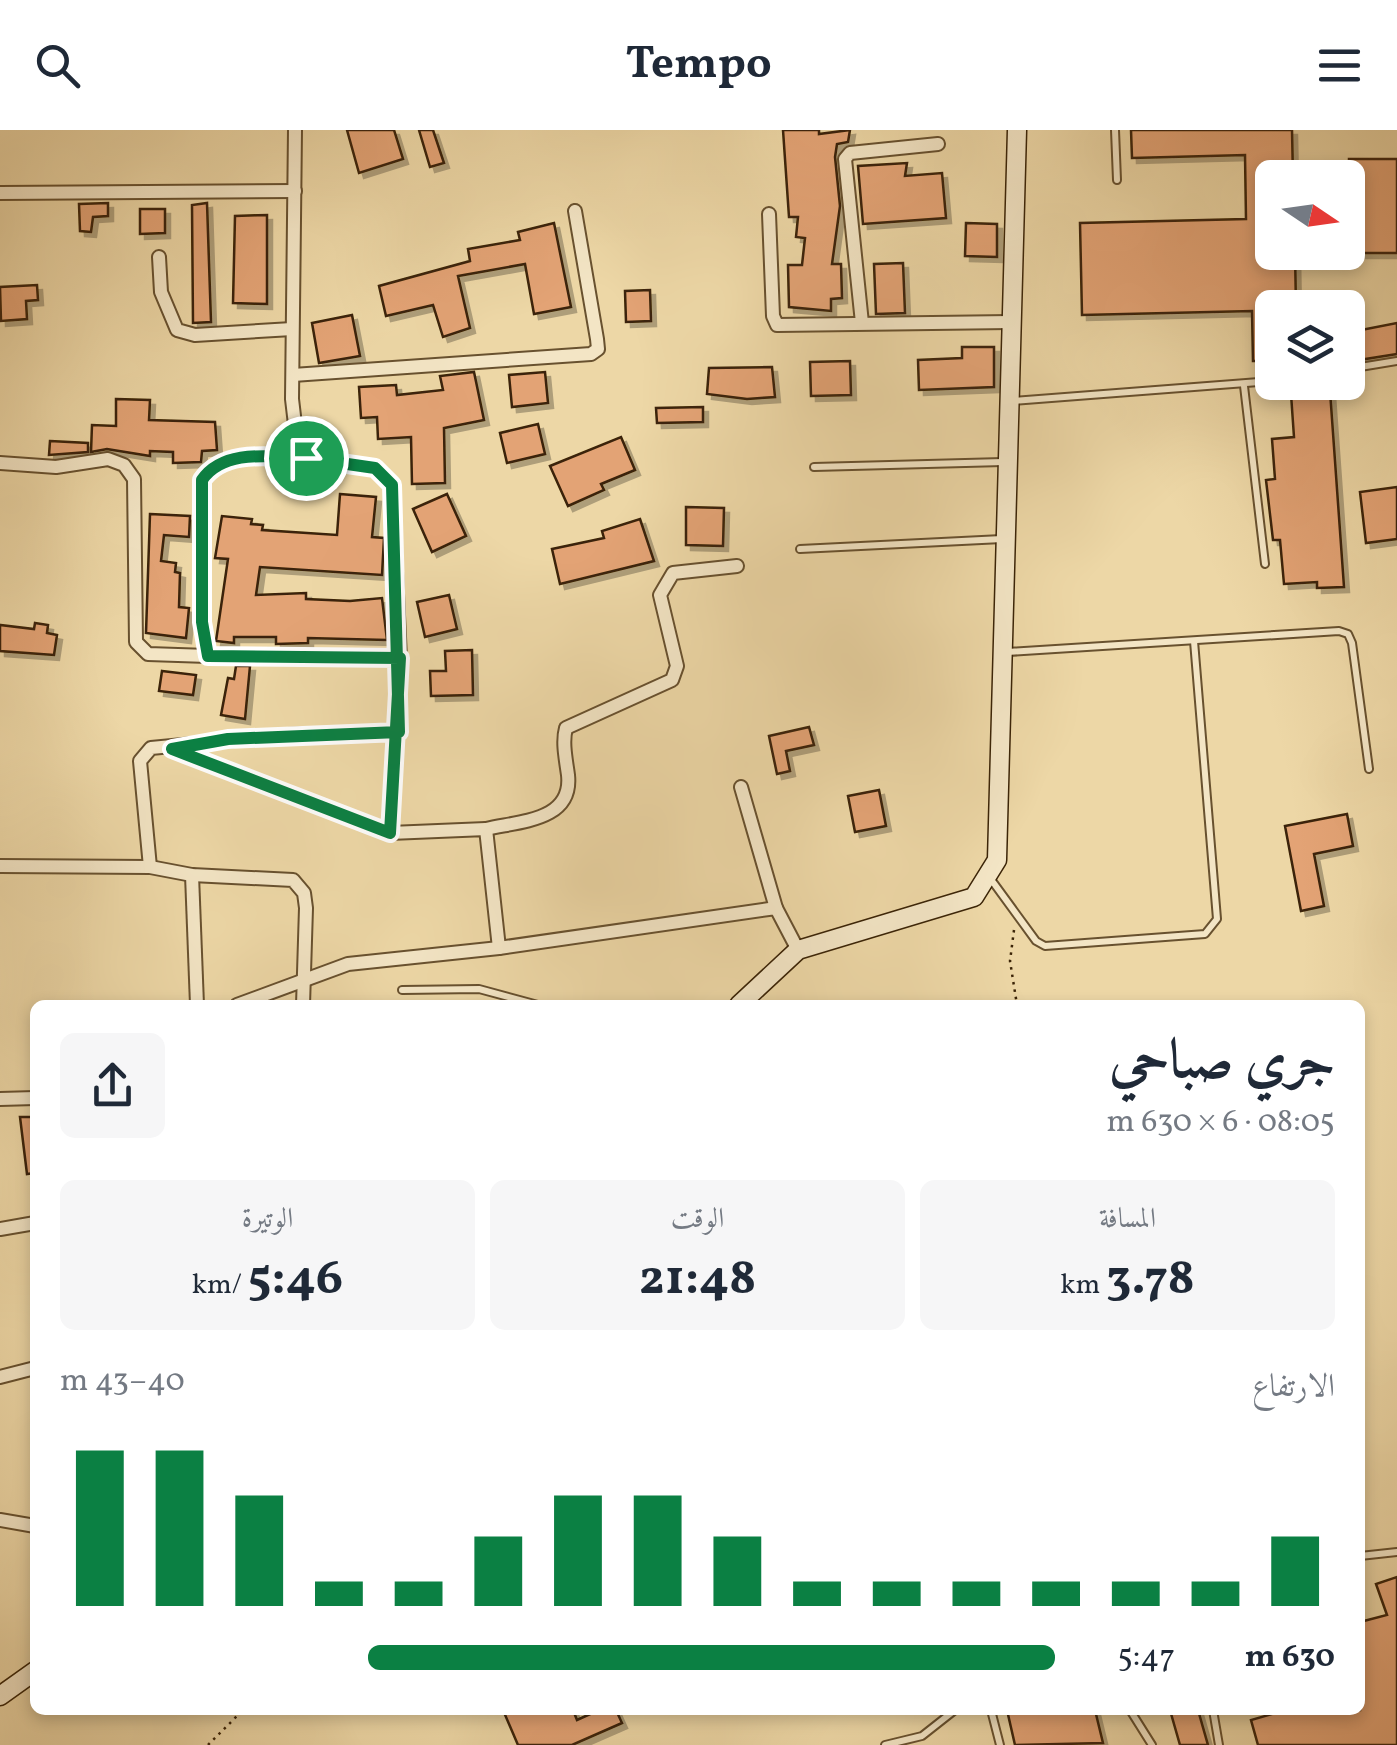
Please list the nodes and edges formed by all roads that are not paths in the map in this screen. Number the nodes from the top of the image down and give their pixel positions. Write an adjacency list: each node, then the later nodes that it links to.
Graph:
1 (295, 130): 6 (street)
2 (1016, 130): 11 (street)
3 (1115, 130): 5 (lane)
4 (938, 144): 12 (street)
5 (1116, 180)
6 (295, 191): 7 (street); 13 (street)
7 (0, 193)
8 (575, 211): 16 (street)
9 (769, 214): 12 (street)
10 (159, 258): 13 (street)
11 (1010, 322): 12 (street); 19 (street)
12 (862, 323)
13 (292, 329): 16 (street)
14 (1397, 361): 15 (lane)
15 (1365, 366)
16 (293, 375): 20 (street)
17 (1255, 384): 18 (lane)
18 (1244, 386): 19 (lane); 26 (lane)
19 (1008, 401): 21 (street)
20 (306, 458): 30 (street); 31 (street)
21 (1004, 462): 23 (lane); 24 (street)
22 (0, 463): 30 (street)
23 (814, 467)
24 (1004, 539): 25 (lane); 29 (street)
25 (800, 549)
26 (1265, 564)
27 (737, 566): 36 (street)
28 (1194, 640): 29 (lane); 34 (lane); 41 (lane)
29 (1001, 652): 41 (street)
30 (208, 656): 31 (street)
31 (400, 658): 32 (street)
32 (399, 732): 33 (street); 37 (street)
33 (172, 749): 37 (street); 39 (street)
34 (1368, 769)
35 (741, 786): 42 (street)
36 (486, 829): 37 (street); 43 (street)
37 (390, 833)
38 (0, 866): 39 (street)
39 (150, 868): 40 (street)
40 (192, 875): 45 (street); 47 (street)
41 (990, 878): 44 (street)
42 (776, 908): 43 (street); 44 (street)
43 (498, 948): 45 (street)
44 (798, 950): 51 (street)
45 (302, 979): 48 (street); 49 (street)
46 (402, 990): 50 (lane)
47 (197, 1000)
48 (250, 1000)
49 (302, 1000)
50 (520, 1000)
51 (744, 1000)
52 (30, 1098): 53 (street)
53 (0, 1099)
54 (30, 1224): 55 (street)
55 (0, 1229)
56 (30, 1369): 57 (street)
57 (0, 1377)
58 (0, 1520): 59 (street)
59 (30, 1525)
60 (1397, 1552): 61 (lane)
61 (1365, 1555)
62 (30, 1675): 63 (street)
63 (0, 1696)
64 (949, 1715): 68 (lane)
65 (992, 1715): 69 (lane)
66 (1133, 1715): 70 (lane)
67 (1214, 1715): 71 (lane)
68 (885, 1745)
69 (1000, 1745)
70 (1152, 1745)
71 (1219, 1745)

